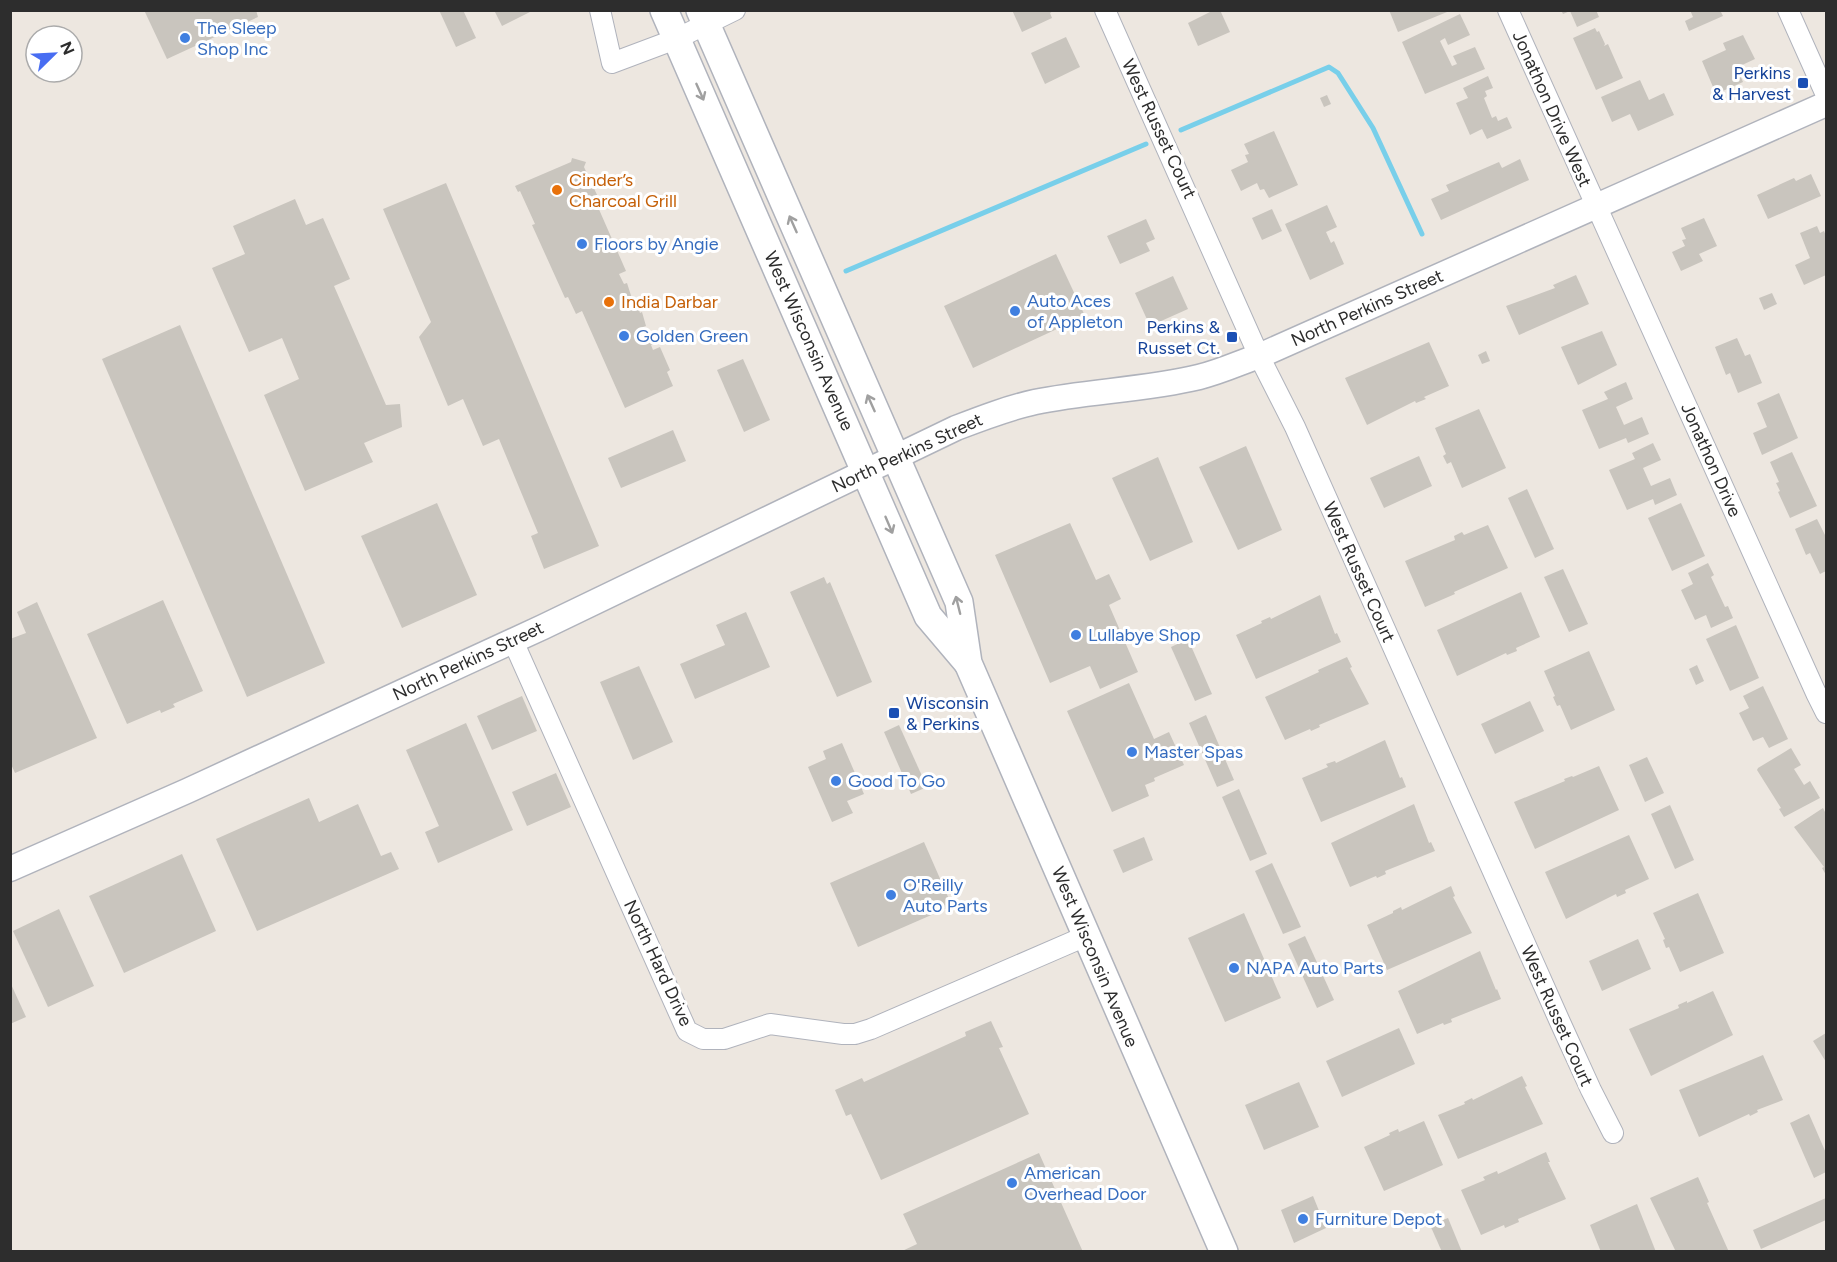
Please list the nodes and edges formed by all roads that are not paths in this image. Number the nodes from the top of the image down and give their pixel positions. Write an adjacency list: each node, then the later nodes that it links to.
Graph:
1 (600, 10): 8 (street)
2 (664, 10): 8 (main road, West Wisconsin Avenue)
3 (735, 10): 7 (street)
4 (1105, 10): 12 (street, West Russet Court)
5 (1508, 10): 11 (street, Jonathon Drive West)
6 (1788, 10): 9 (street)
7 (703, 18): 8 (street); 13 (main road, West Wisconsin Avenue, one-way to 7)
8 (676, 39): 14 (main road, West Wisconsin Avenue, one-way to 14)
9 (1827, 95)
10 (1827, 104): 11 (street, North Perkins Street)
11 (1596, 207): 12 (street, North Perkins Street); 17 (street, Jonathon Drive)
12 (1259, 356): 13 (street, North Perkins Street); 20 (street, West Russet Court)
13 (894, 457): 14 (street, North Perkins Street); 16 (main road, West Wisconsin Avenue, one-way to 13)
14 (866, 471): 15 (street, North Perkins Street); 16 (main road, West Wisconsin Avenue, one-way to 16)
15 (513, 641): 18 (street, North Perkins Street); 19 (street, North Hard Drive)
16 (968, 663): 19 (main road, West Wisconsin Avenue)
17 (1827, 713)
18 (10, 868)
19 (1086, 936): 21 (main road, West Wisconsin Avenue)
20 (1613, 1133)
21 (1224, 1251)

